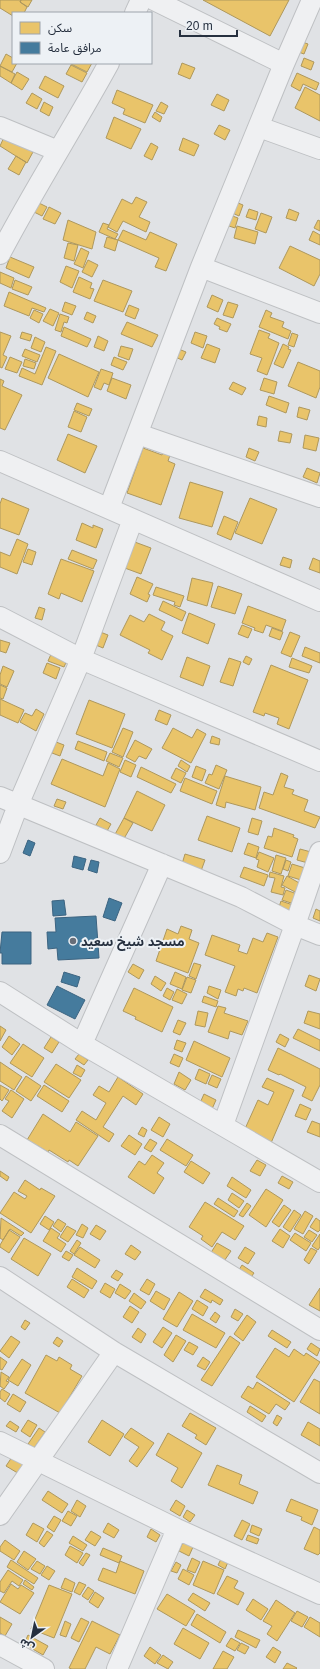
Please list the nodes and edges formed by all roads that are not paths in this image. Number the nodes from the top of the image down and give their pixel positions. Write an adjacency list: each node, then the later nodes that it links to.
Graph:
1 (141, 0): 4 (street)
2 (154, 0): 6 (street)
3 (312, 0): 6 (street)
4 (135, 12)
5 (108, 64): 10 (street)
6 (284, 64): 8 (street)
7 (0, 127): 10 (street)
8 (259, 127): 9 (street); 12 (street)
9 (320, 149)
10 (58, 151): 11 (street)
11 (0, 254)
12 (201, 267): 13 (street); 14 (street)
13 (320, 313)
14 (138, 434): 16 (street); 17 (street)
15 (0, 461): 17 (street)
16 (320, 497)
17 (109, 508): 18 (street)
18 (133, 519): 19 (street); 21 (street)
19 (320, 601)
20 (0, 617): 21 (street)
21 (81, 659): 22 (street); 24 (street)
22 (320, 761)
23 (0, 797): 24 (street)
24 (18, 805): 26 (street); 27 (street)
25 (320, 852): 28 (street)
26 (0, 853)
27 (162, 864): 28 (street); 31 (street)
28 (295, 925): 29 (street); 32 (street)
29 (320, 935)
30 (0, 992): 31 (street)
31 (82, 1044): 32 (street)
32 (223, 1125): 34 (street)
33 (0, 1135): 36 (street)
34 (320, 1182)
35 (0, 1277): 37 (street)
36 (320, 1330)
37 (114, 1352): 39 (street); 40 (street)
38 (0, 1442): 39 (street)
39 (38, 1461): 41 (street); 42 (street)
40 (320, 1473)
41 (0, 1515)
42 (177, 1529): 43 (street); 46 (street)
43 (320, 1594)
44 (0, 1645): 45 (street)
45 (44, 1669)
46 (117, 1669)

